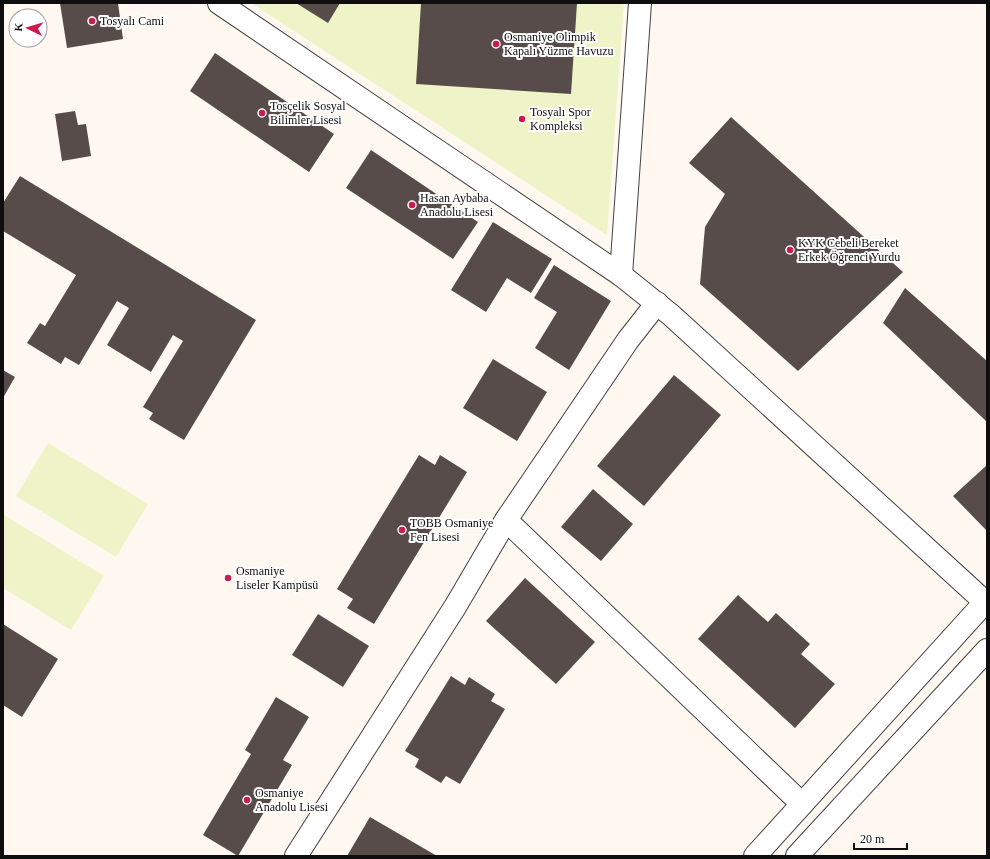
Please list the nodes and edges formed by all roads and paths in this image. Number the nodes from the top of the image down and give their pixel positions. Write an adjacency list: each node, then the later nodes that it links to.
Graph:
1 (219, 3): 3 (street)
2 (640, 3): 3 (street)
3 (621, 274): 4 (street)
4 (657, 303): 5 (street); 6 (street)
5 (506, 520): 8 (street); 9 (street)
6 (986, 601): 8 (street)
7 (987, 650): 11 (street)
8 (802, 804): 10 (street)
9 (296, 856)
10 (755, 856)
11 (797, 856)

